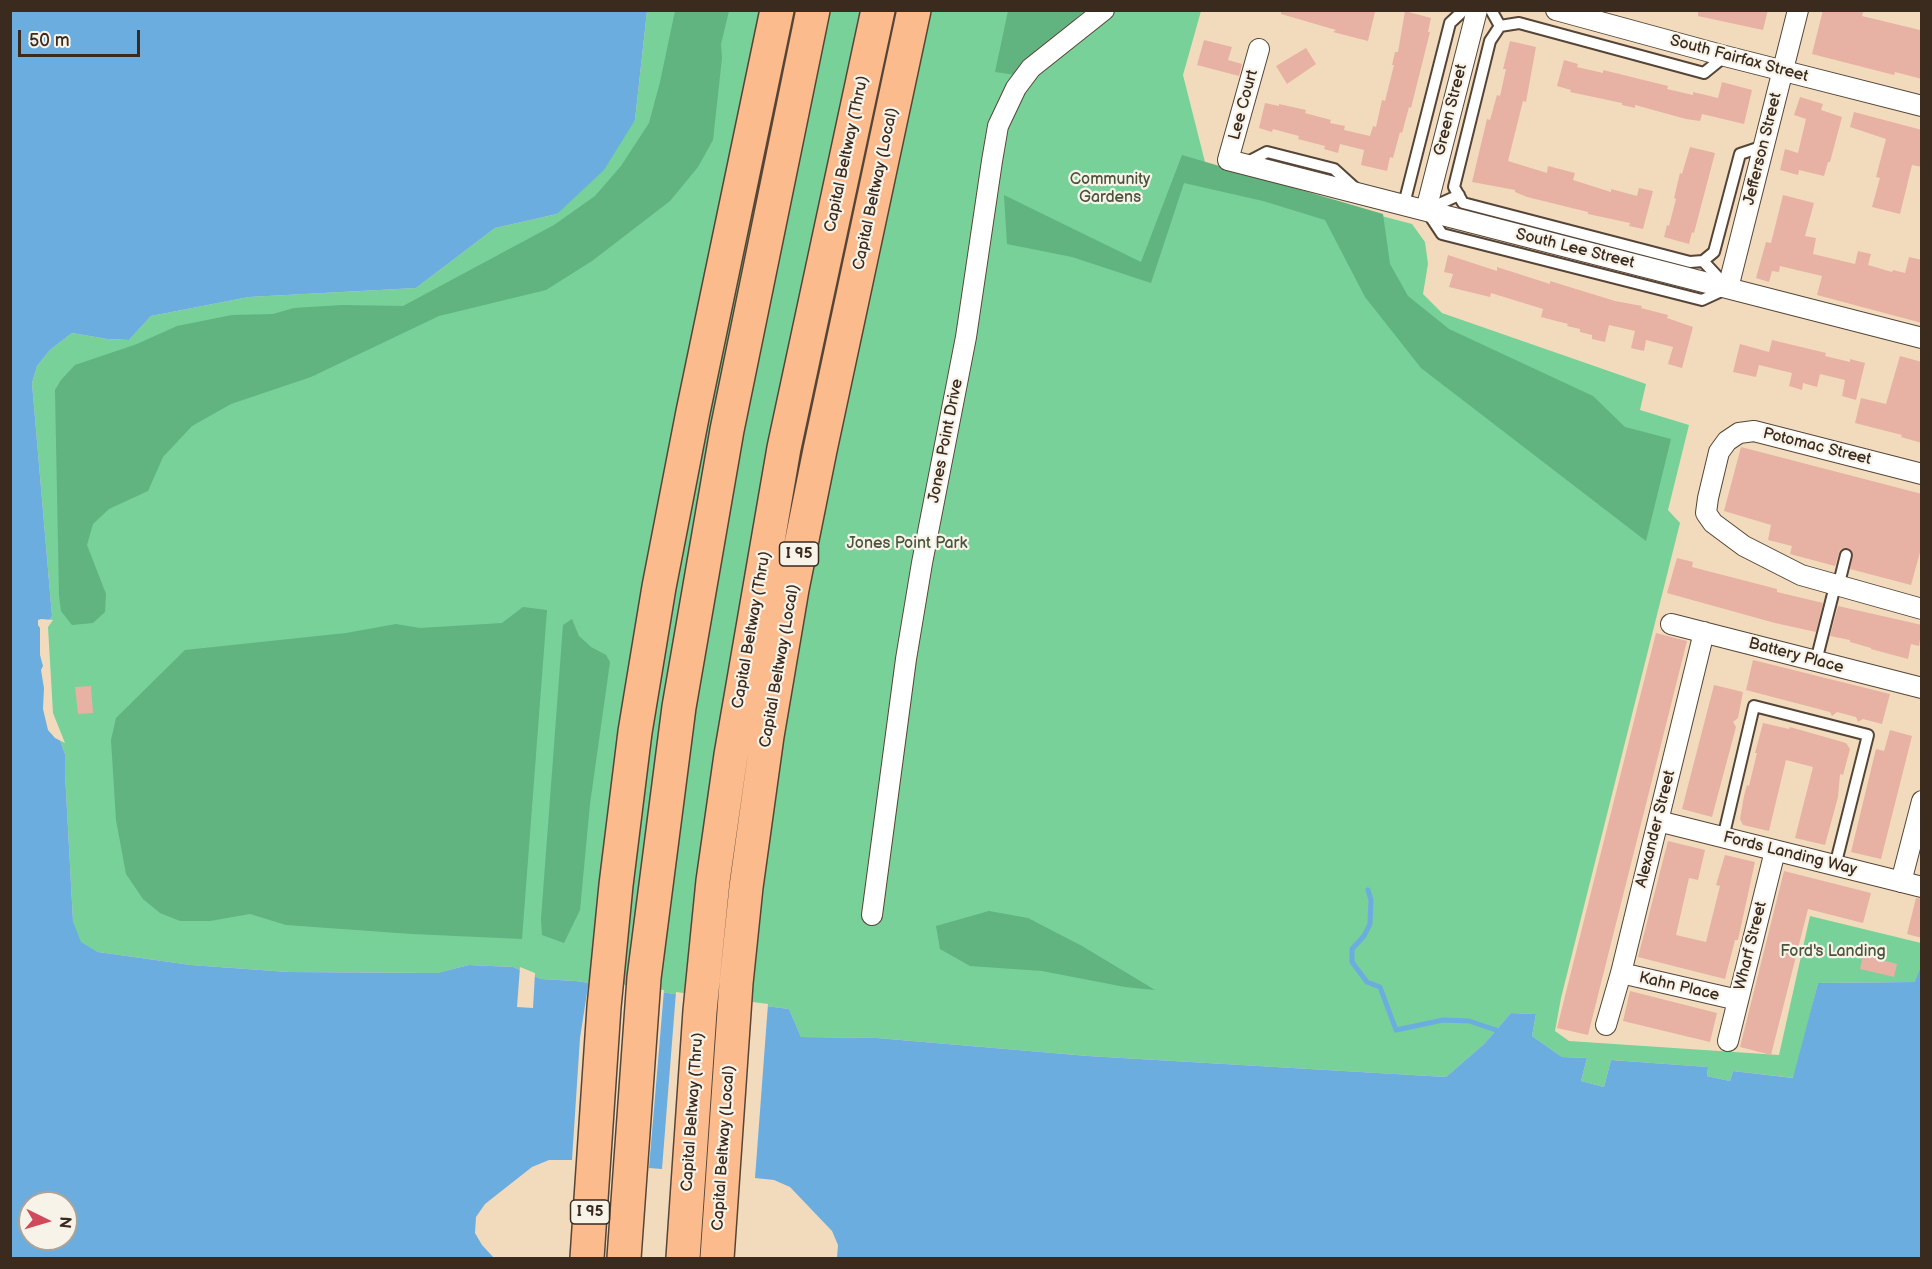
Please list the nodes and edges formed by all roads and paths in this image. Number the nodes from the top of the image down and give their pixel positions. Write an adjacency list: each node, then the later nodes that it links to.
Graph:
1 (777, 10): 44 (highway, I 95)
2 (813, 10): 45 (highway, I 95)
3 (878, 10): 46 (highway, Capital Beltway (Thru) / I 95)
4 (914, 10): 47 (highway, Capital Beltway (Local) / I 95)
5 (1104, 10): 39 (street, Jones Point Drive)
6 (1464, 10): 19 (lane)
7 (1477, 10): 20 (street, Green Street)
8 (1491, 10): 11 (lane)
9 (1556, 10): 13 (street, South Fairfax Street)
10 (1798, 10): 14 (street, Jefferson Street)
11 (1500, 26): 13 (lane); 18 (lane)
12 (1258, 50): 17 (street, Lee Court)
13 (1725, 56): 14 (street, South Fairfax Street)
14 (1783, 71): 15 (street, South Fairfax Street); 16 (street, Jefferson Street)
15 (1922, 105)
16 (1764, 146): 21 (lane); 22 (street, Jefferson Street)
17 (1236, 162): 19 (street, South Lee Street)
18 (1459, 195): 20 (lane); 21 (lane)
19 (1404, 204): 20 (street, South Lee Street)
20 (1426, 210): 22 (street, South Lee Street)
21 (1703, 261): 22 (lane)
22 (1728, 288): 23 (street, South Lee Street)
23 (1922, 338)
24 (1922, 474): 26 (street, Potomac Street)
25 (1846, 555): 26 (lane)
26 (1837, 586): 27 (street); 30 (lane)
27 (1922, 609)
28 (1671, 624): 29 (street, Battery Place)
29 (1704, 632): 30 (street, Battery Place); 33 (street, Alexander Street)
30 (1816, 661): 31 (street, Battery Place)
31 (1922, 688)
32 (1922, 801): 37 (street)
33 (1658, 821): 34 (street, Fords Landing Way); 40 (street, Alexander Street)
34 (1723, 838): 35 (street, Fords Landing Way); 36 (lane)
35 (1775, 851): 36 (street, Fords Landing Way); 41 (street, Wharf Street)
36 (1835, 866): 37 (street, Fords Landing Way)
37 (1901, 882): 38 (street, Fords Landing Way)
38 (1922, 887)
39 (872, 915)
40 (1621, 974): 41 (street, Kahn Place); 42 (street, Alexander Street)
41 (1738, 1000): 43 (street, Wharf Street)
42 (1606, 1025)
43 (1728, 1041)
44 (587, 1258)
45 (624, 1258)
46 (683, 1258)
47 (717, 1258)

